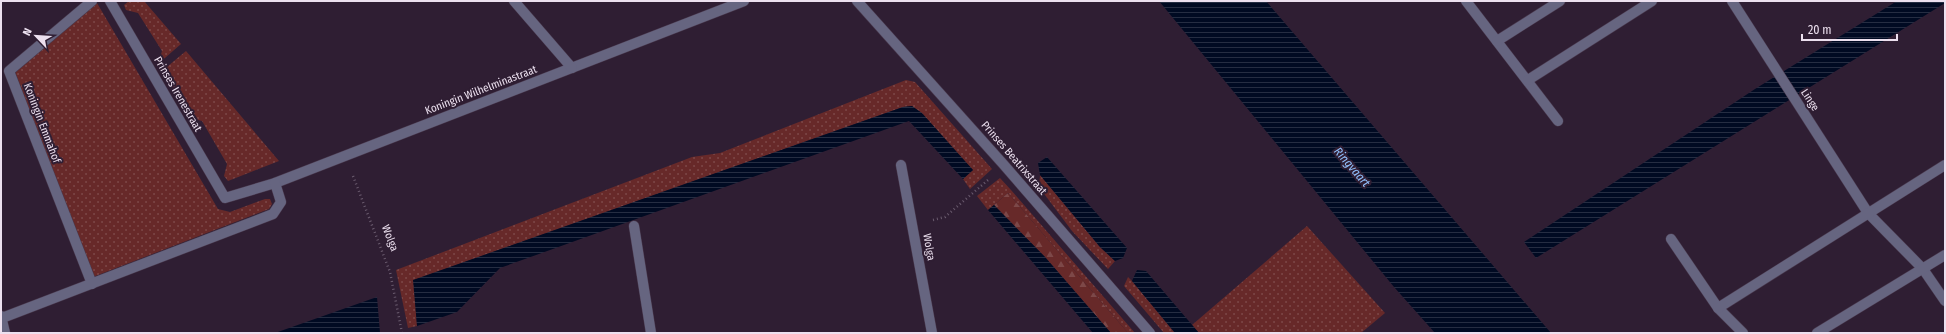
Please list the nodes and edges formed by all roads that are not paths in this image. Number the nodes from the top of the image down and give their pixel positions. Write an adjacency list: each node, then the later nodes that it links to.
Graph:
1 (92, 1): 23 (street, Koningin Emmahof)
2 (110, 1): 17 (street, Prinses Irenestraat)
3 (514, 1): 11 (street)
4 (744, 1): 11 (street, Koningin Wilhelminastraat)
5 (857, 1): 30 (street, Prinses Beatrixstraat)
6 (1466, 1): 10 (street)
7 (1560, 1): 10 (street)
8 (1652, 1): 12 (street)
9 (1732, 1): 18 (street, Linge)
10 (1497, 41): 12 (street)
11 (572, 68): 16 (street, Koningin Wilhelminastraat)
12 (1528, 80): 13 (street)
13 (1558, 121)
14 (902, 165): 29 (street, Wolga)
15 (1945, 165): 18 (street)
16 (275, 183): 17 (street, Koningin Wilhelminastraat); 23 (street)
17 (226, 198)
18 (1868, 213): 22 (street, Linge); 25 (street)
19 (634, 226): 28 (street)
20 (1671, 239): 25 (street)
21 (1945, 255): 22 (street)
22 (1923, 269): 24 (street, Linge); 32 (street)
23 (92, 284): 26 (street)
24 (1945, 301)
25 (1718, 308): 31 (street)
26 (1, 317): 27 (street)
27 (5, 333)
28 (651, 333)
29 (932, 333)
30 (1150, 333)
31 (1743, 333)
32 (1817, 333)

